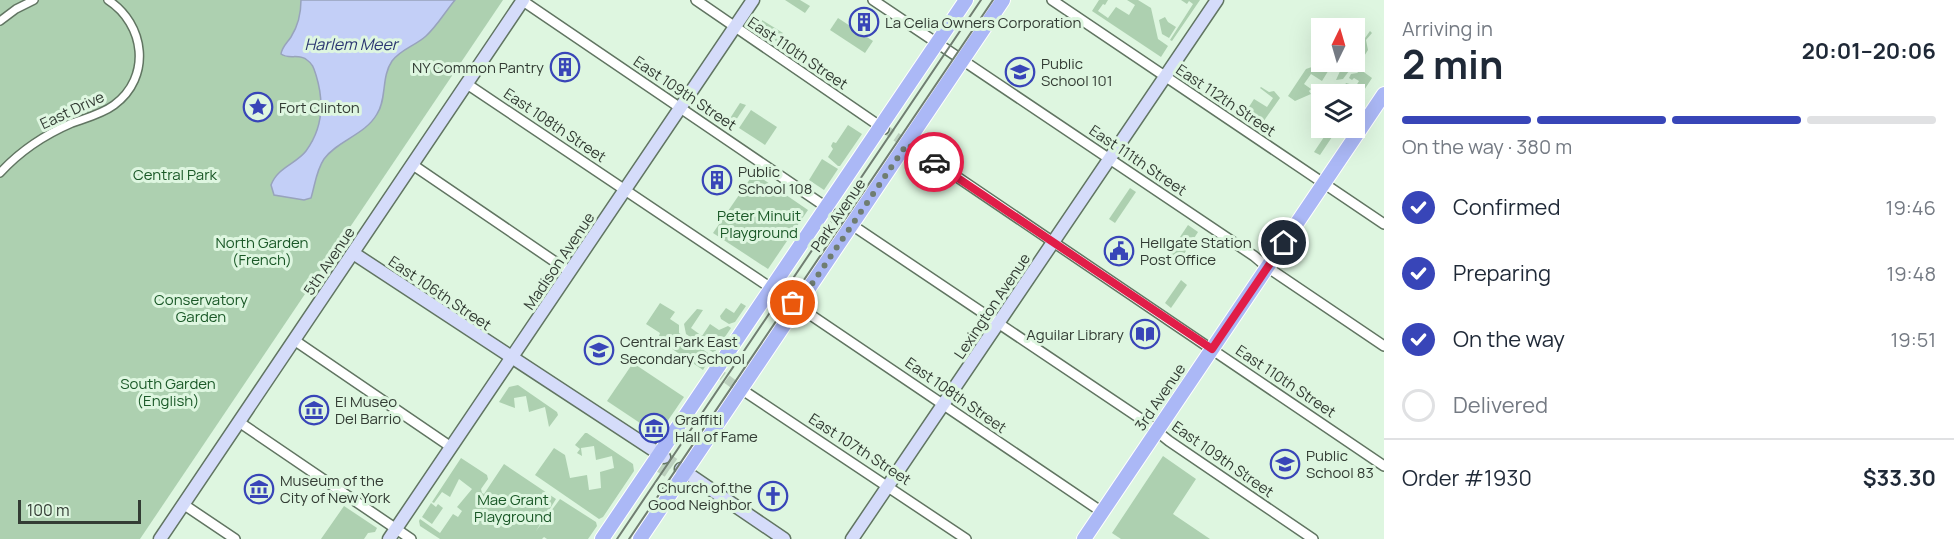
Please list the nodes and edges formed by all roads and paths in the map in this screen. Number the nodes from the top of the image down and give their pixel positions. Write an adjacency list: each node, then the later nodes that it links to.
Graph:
1 (34, 0): 11 (street)
2 (108, 0): 23 (street, East Drive)
3 (696, 0): 12 (street, East 110th Street)
4 (753, 0): 12 (main road, Madison Avenue)
5 (873, 0): 13 (street, East 111th Street)
6 (966, 0): 13 (main road, Park Avenue)
7 (1003, 0): 14 (main road, Park Avenue)
8 (1052, 0): 15 (street, East 112th Street)
9 (1217, 0): 15 (main road, Lexington Avenue)
10 (523, 1): 16 (main road, 5th Avenue); 18 (street, East 109th Street)
11 (0, 21)
12 (734, 28): 18 (main road, Madison Avenue); 19 (street, East 110th Street)
13 (937, 43): 14 (street, East 111th Street); 19 (main road, Park Avenue)
14 (963, 60): 20 (main road, Park Avenue); 21 (street, East 111th Street)
15 (1165, 76): 21 (main road, Lexington Avenue); 24 (street, East 112th Street)
16 (467, 84): 22 (main road, 5th Avenue); 25 (street, East 108th Street)
17 (1384, 94): 24 (main road, 3rd Avenue)
18 (680, 108): 25 (main road, Madison Avenue); 26 (street, East 109th Street)
19 (883, 128): 26 (main road, Park Avenue)
20 (905, 142): 27 (main road, Park Avenue); 29 (street, East 110th Street)
21 (1109, 159): 29 (main road, Lexington Avenue); 31 (street, East 111th Street)
22 (413, 165): 30 (main road, 5th Avenue); 32 (street)
23 (0, 173)
24 (1324, 183): 28 (street, East 112th Street); 31 (main road, 3rd Avenue)
25 (625, 190): 32 (main road, Madison Avenue); 33 (street, East 108th Street)
26 (829, 209): 33 (main road, Park Avenue)
27 (849, 223): 34 (main road, Park Avenue); 35 (street, East 109th Street)
28 (1384, 224)
29 (1053, 242): 35 (main road, Lexington Avenue); 38 (street, East 110th Street)
30 (352, 253): 36 (main road, 5th Avenue); 39 (main road, East 106th Street)
31 (1267, 267): 37 (street, East 111th Street); 38 (main road, 3rd Avenue)
32 (570, 272): 39 (main road, Madison Avenue)
33 (773, 290): 45 (main road, Park Avenue)
34 (795, 304): 40 (main road, Park Avenue); 41 (street, East 108th Street)
35 (998, 323): 41 (main road, Lexington Avenue); 43 (street, East 109th Street)
36 (294, 340): 42 (main road, 5th Avenue); 44 (street)
37 (1384, 346)
38 (1212, 349): 43 (main road, 3rd Avenue); 46 (street, East 110th Street)
39 (511, 358): 44 (main road, Madison Avenue); 45 (main road, East 106th Street)
40 (739, 387): 47 (main road, Park Avenue); 48 (street, East 107th Street)
41 (944, 404): 48 (main road, Lexington Avenue); 50 (street, East 108th Street)
42 (239, 422): 49 (main road, 5th Avenue); 51 (street)
43 (1157, 431): 50 (main road, 3rd Avenue); 62 (street, East 109th Street)
44 (451, 447): 51 (main road, Madison Avenue)
45 (659, 460): 55 (main road, Park Avenue)
46 (1384, 466)
47 (681, 474): 56 (main road, Park Avenue); 57 (main road); 58 (main road)
48 (888, 486): 59 (main road, Lexington Avenue); 60 (street, East 107th Street)
49 (183, 504): 52 (main road, 5th Avenue); 53 (street)
50 (1102, 512): 61 (main road, 3rd Avenue)
51 (392, 534): 54 (street)
52 (160, 539)
53 (235, 539)
54 (411, 539)
55 (602, 539)
56 (640, 539)
57 (769, 539)
58 (784, 539)
59 (852, 539)
60 (966, 539)
61 (1084, 539)
62 (1313, 539)

